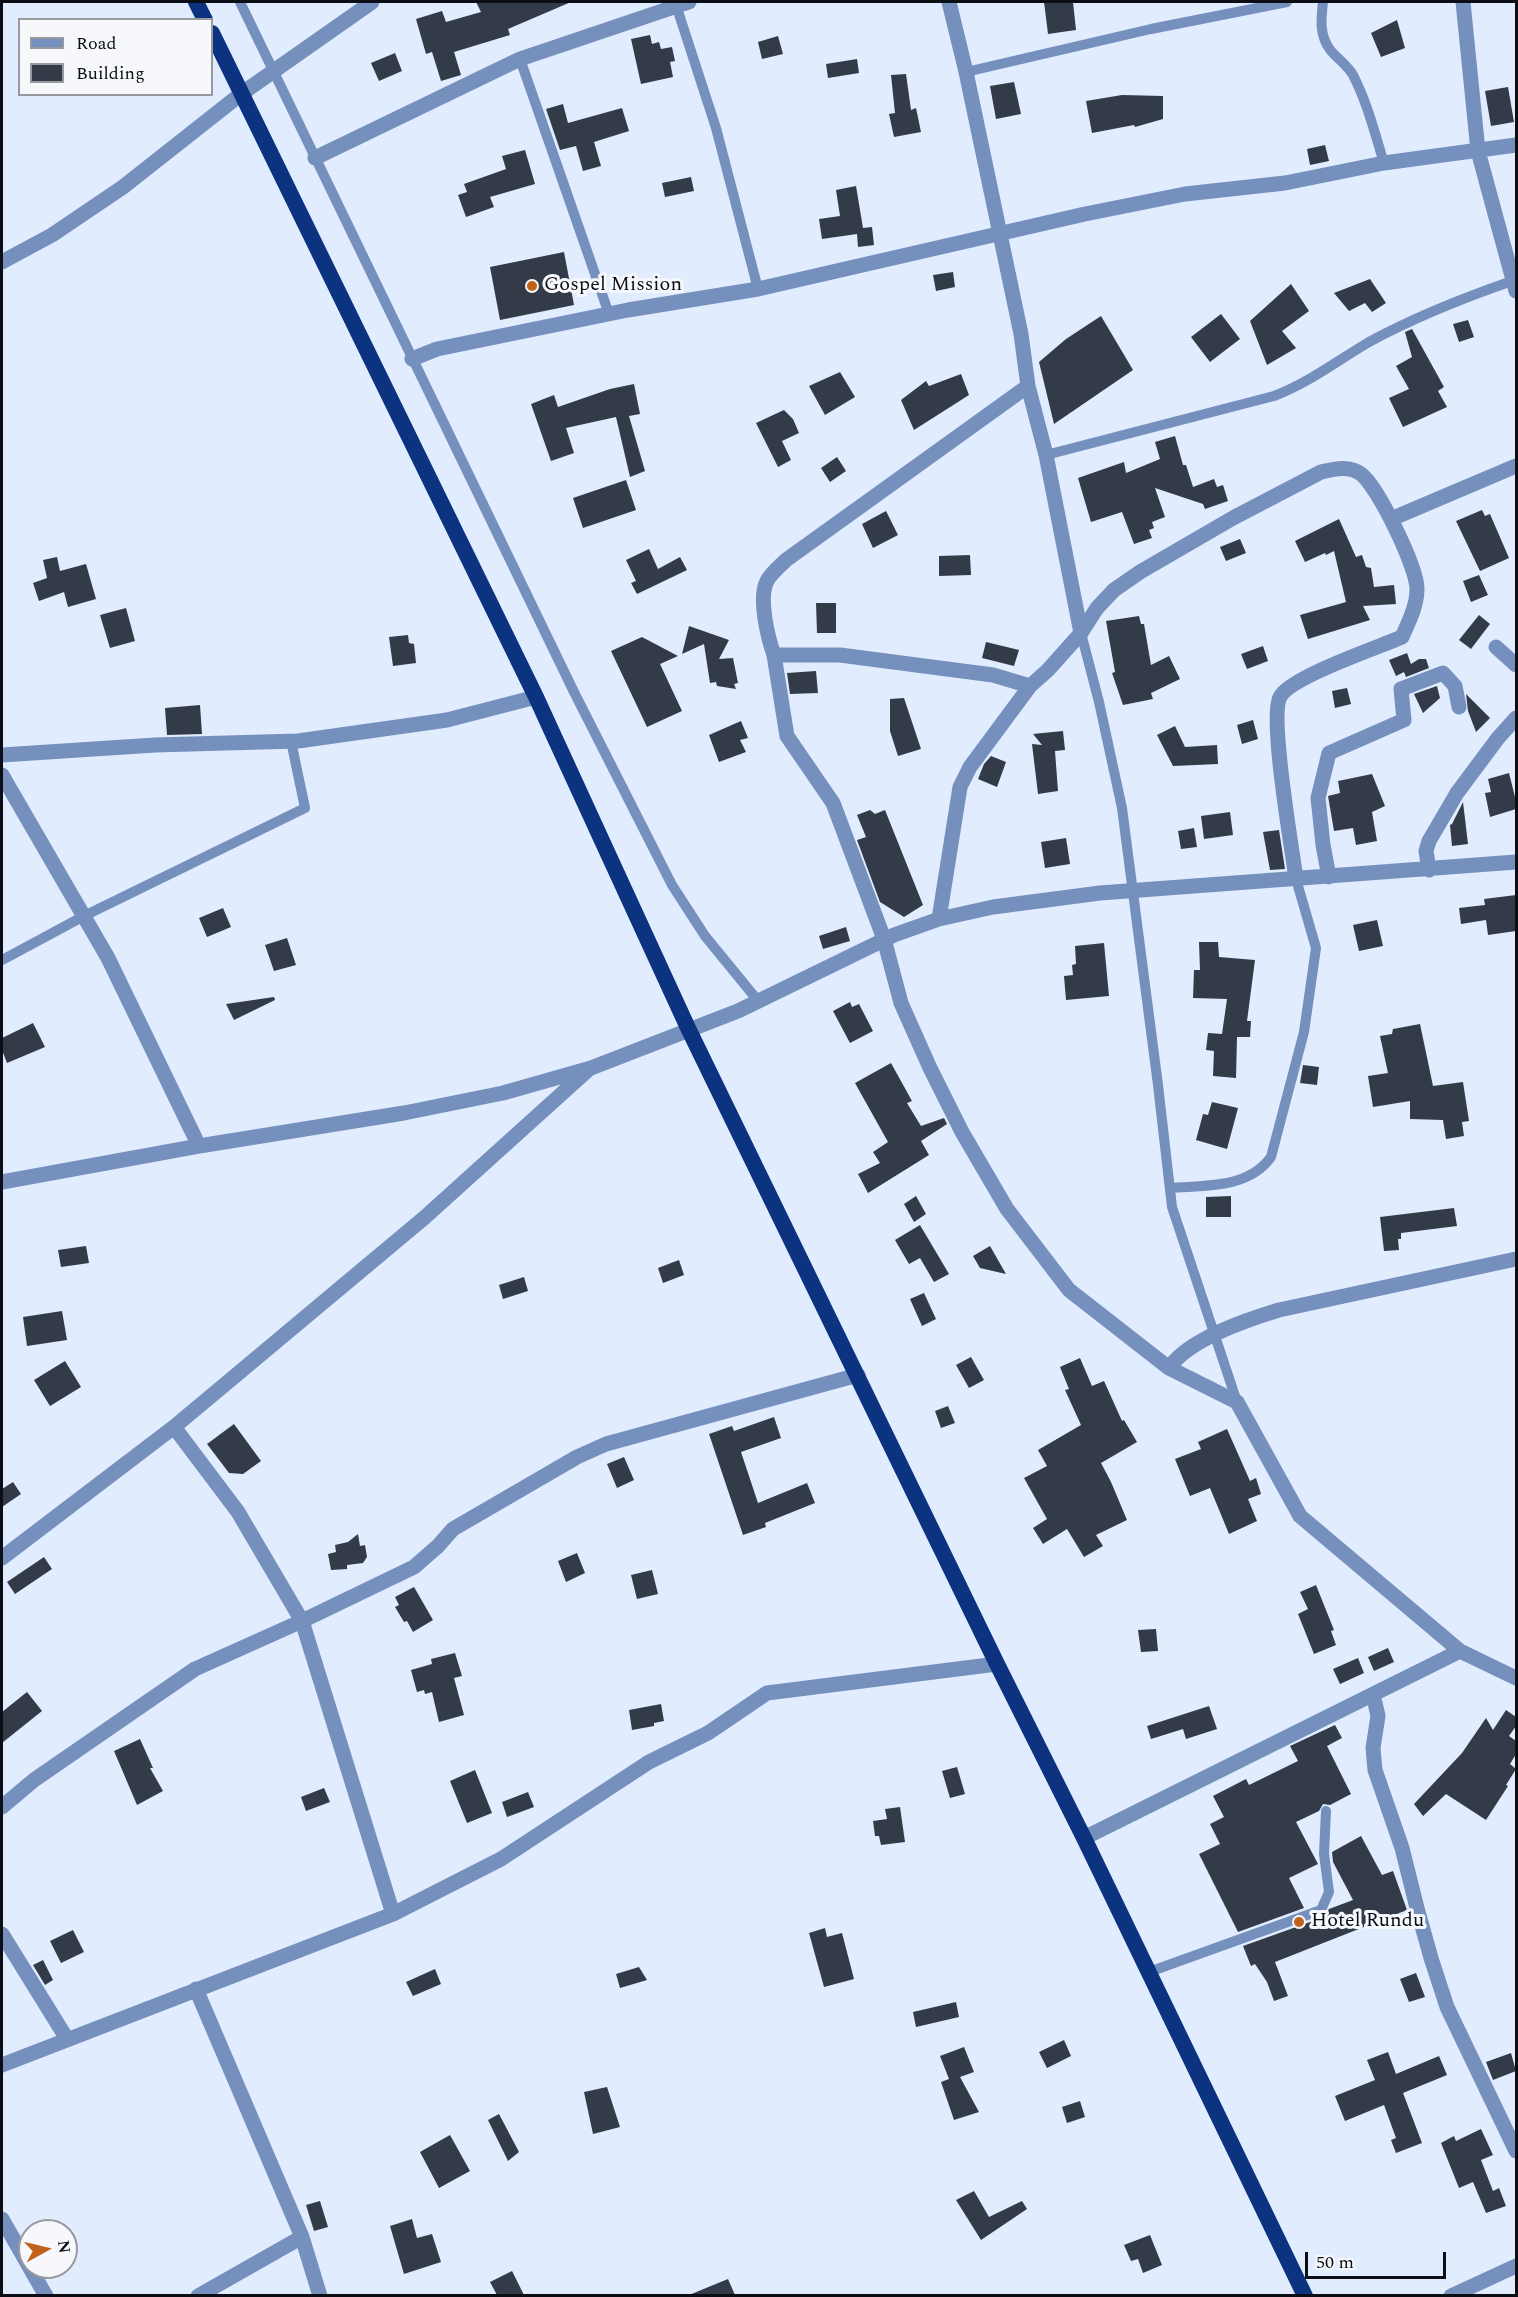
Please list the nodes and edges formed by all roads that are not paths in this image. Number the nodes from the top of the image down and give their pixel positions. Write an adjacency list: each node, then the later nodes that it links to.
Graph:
1 (196, 2): 9 (highway)
2 (240, 2): 12 (lane)
3 (372, 2): 12 (street)
4 (949, 2): 13 (street)
5 (1287, 2): 13 (lane)
6 (1323, 2): 18 (lane)
7 (1463, 2): 16 (street)
8 (683, 3): 11 (street); 22 (lane)
9 (204, 18)
10 (213, 35): 14 (highway)
11 (520, 59): 17 (street); 23 (lane)
12 (273, 72): 14 (street); 17 (lane)
13 (966, 72): 19 (street)
14 (241, 94): 20 (street); 34 (highway)
15 (1516, 146): 16 (street)
16 (1478, 151): 18 (street); 21 (street)
17 (315, 158): 24 (lane)
18 (1384, 163): 19 (street)
19 (1000, 234): 22 (street); 25 (street)
20 (2, 262)
21 (1514, 286): 26 (lane)
22 (758, 289): 23 (street)
23 (609, 314): 24 (street)
24 (412, 359): 49 (lane)
25 (1029, 386): 26 (street); 31 (street)
26 (1046, 455): 29 (street)
27 (1516, 466): 28 (street)
28 (1391, 519): 29 (street); 43 (street)
29 (1081, 633): 33 (street); 44 (lane)
30 (1496, 647): 32 (street)
31 (774, 655): 33 (street); 47 (street)
32 (1516, 665)
33 (1030, 686): 46 (street)
34 (536, 697): 37 (street); 50 (highway)
35 (1459, 707): 42 (street)
36 (1516, 718): 41 (street)
37 (291, 741): 38 (street); 45 (lane)
38 (2, 755)
39 (2, 775): 45 (street)
40 (1516, 862): 41 (street)
41 (1429, 870): 42 (street)
42 (1329, 877): 43 (street)
43 (1296, 879): 44 (street); 54 (lane)
44 (1131, 891): 46 (street); 54 (lane)
45 (84, 916): 48 (lane); 52 (street)
46 (939, 919): 47 (street)
47 (884, 939): 49 (street); 57 (street)
48 (2, 960)
49 (759, 1002): 50 (street)
50 (688, 1028): 51 (street); 58 (highway)
51 (591, 1068): 52 (street); 60 (street)
52 (200, 1146): 53 (street)
53 (2, 1182)
54 (1170, 1188): 56 (lane)
55 (1516, 1259): 56 (street)
56 (1215, 1335): 57 (street); 59 (lane)
57 (1169, 1368): 59 (street)
58 (858, 1375): 62 (street); 64 (highway)
59 (1237, 1402): 63 (street)
60 (174, 1427): 61 (street); 62 (street)
61 (2, 1558)
62 (302, 1621): 67 (street); 70 (street)
63 (1460, 1651): 65 (street); 66 (street)
64 (997, 1664): 69 (highway); 70 (street)
65 (1516, 1678)
66 (1373, 1694): 69 (street); 76 (street)
67 (2, 1807)
68 (1326, 1811): 72 (lane)
69 (1084, 1838): 72 (highway)
70 (393, 1914): 73 (street)
71 (2, 1934): 74 (street)
72 (1149, 1972): 83 (highway)
73 (196, 1989): 74 (street); 78 (street)
74 (66, 2039): 75 (street)
75 (2, 2065)
76 (1516, 2151)
77 (2, 2219): 80 (street)
78 (302, 2237): 81 (street); 82 (street)
79 (1516, 2266): 84 (street)
80 (46, 2295)
81 (198, 2295)
82 (321, 2295)
83 (1305, 2295)
84 (1450, 2295)

